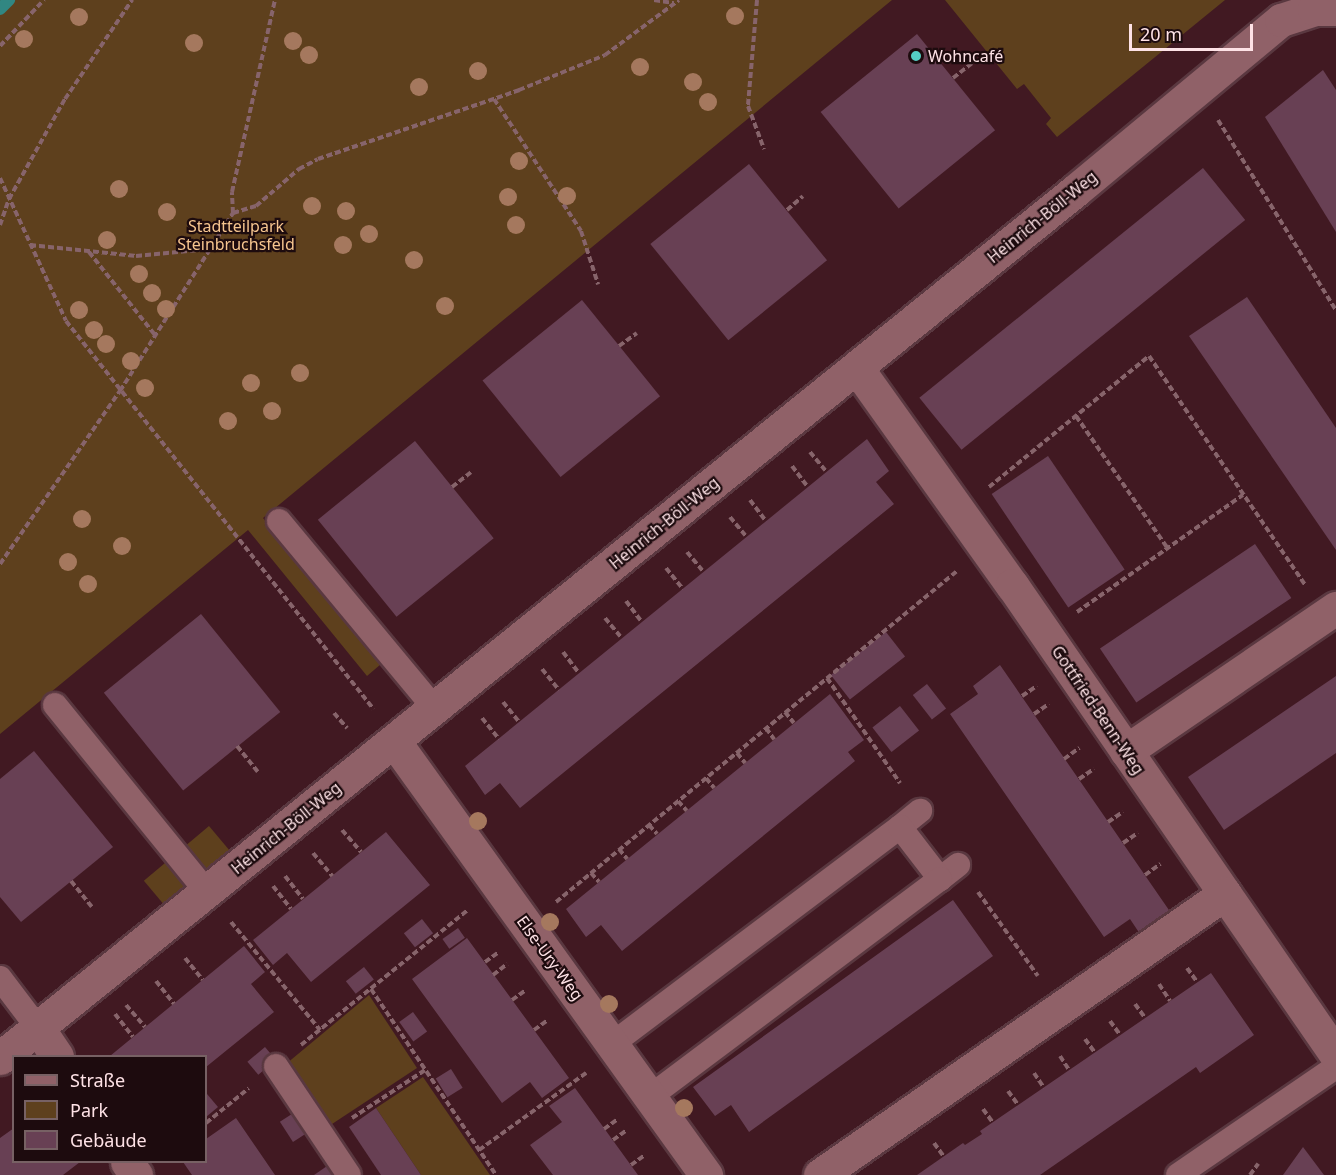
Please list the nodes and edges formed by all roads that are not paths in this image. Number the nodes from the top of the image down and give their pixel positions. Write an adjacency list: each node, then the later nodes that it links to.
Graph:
1 (1336, 9): 2 (street, Heinrich-Böll-Weg)
2 (856, 368): 6 (street, Heinrich-Böll-Weg); 8 (street, Gottfried-Benn-Weg)
3 (279, 521): 6 (lane)
4 (1331, 612): 8 (street)
5 (55, 705): 11 (lane)
6 (434, 708): 7 (street, Heinrich-Böll-Weg)
7 (394, 741): 11 (street, Heinrich-Böll-Weg); 16 (street, Else-Ury-Weg)
8 (1126, 751): 12 (street, Gottfried-Benn-Weg)
9 (920, 812): 10 (lane)
10 (900, 826): 16 (lane); 21 (lane)
11 (206, 891): 14 (street, Heinrich-Böll-Weg)
12 (1225, 894): 17 (street, Gottfried-Benn-Weg); 24 (street)
13 (0, 978): 14 (lane)
14 (38, 1028): 15 (street); 18 (street, Heinrich-Böll-Weg)
15 (56, 1055)
16 (604, 1055): 21 (street, Else-Ury-Weg)
17 (1336, 1055)
18 (0, 1058)
19 (276, 1066): 22 (lane)
20 (1336, 1067): 25 (lane)
21 (650, 1097): 23 (street, Else-Ury-Weg)
22 (349, 1175)
23 (706, 1175)
24 (820, 1175)
25 (1178, 1175)

